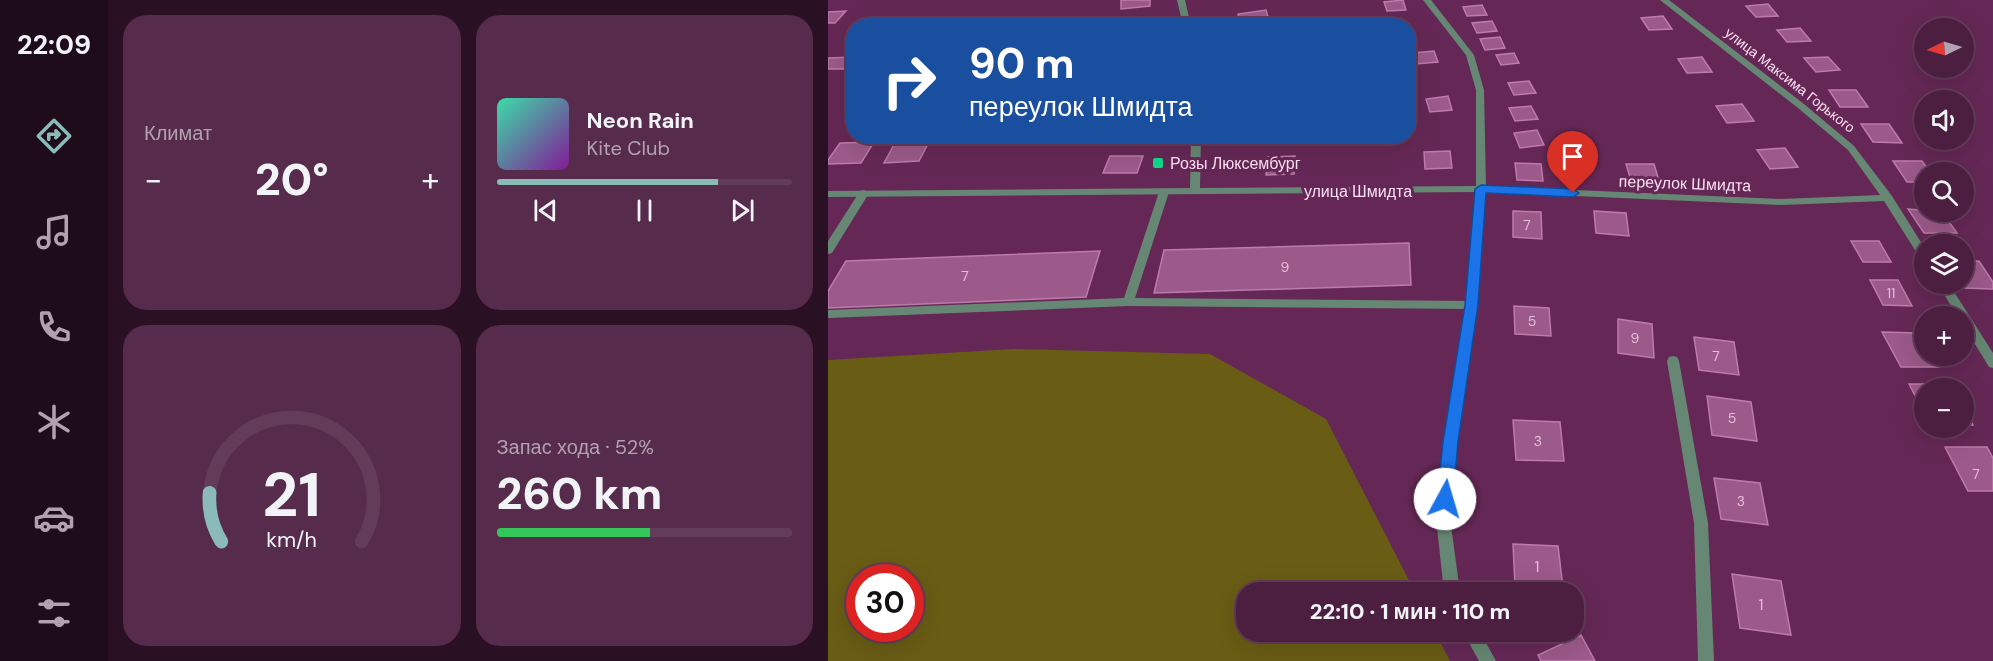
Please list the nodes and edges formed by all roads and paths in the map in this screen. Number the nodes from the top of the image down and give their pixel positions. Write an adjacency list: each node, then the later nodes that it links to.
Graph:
1 (1181, 0): 4 (street)
2 (1427, 0): 6 (street)
3 (1664, 0): 11 (street, улица Максима Горького)
4 (1185, 18)
5 (1196, 144): 7 (street)
6 (1481, 189): 7 (street, улица Шмидта); 11 (street, переулок Шмидта); 16 (street)
7 (1195, 190): 8 (street, улица Шмидта)
8 (1164, 192): 9 (street, улица Шмидта); 15 (street)
9 (864, 193): 10 (street, улица Шмидта); 13 (street)
10 (828, 194)
11 (1888, 198): 12 (street, улица Максима Горького)
12 (1914, 239)
13 (828, 250)
14 (1949, 294): 19 (street)
15 (1128, 302): 16 (street); 17 (street)
16 (1471, 305): 20 (street)
17 (828, 314)
18 (1673, 361): 23 (street)
19 (1993, 363)
20 (1451, 582)
21 (1477, 642): 22 (street)
22 (1488, 661)
23 (1706, 661)

